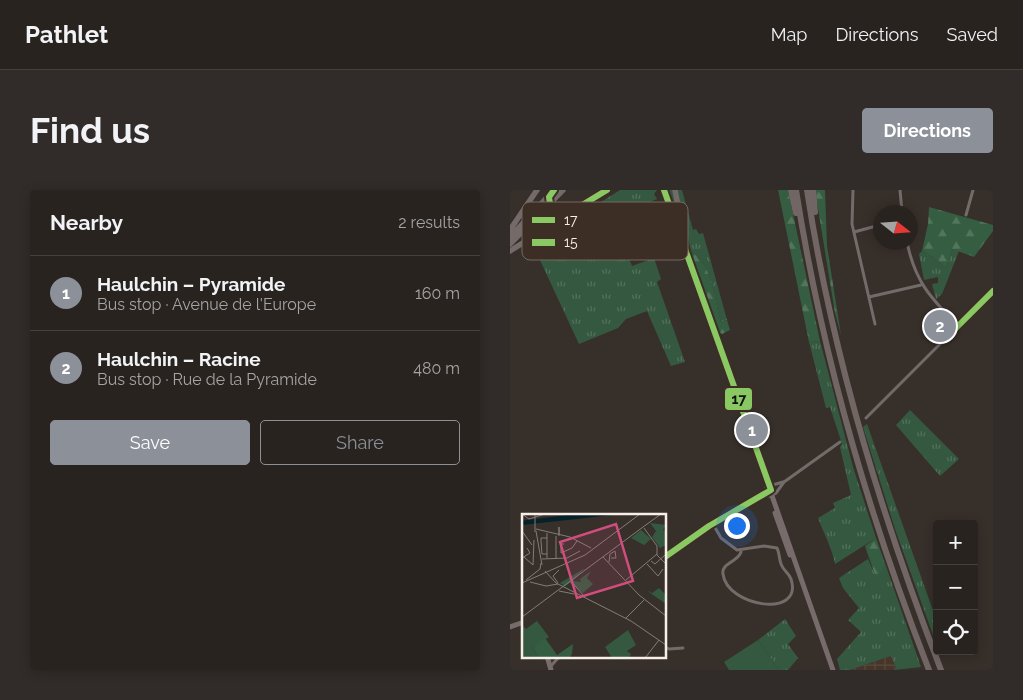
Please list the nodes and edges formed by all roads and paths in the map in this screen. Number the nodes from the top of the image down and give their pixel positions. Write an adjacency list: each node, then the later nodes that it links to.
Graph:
1 (537, 190): 13 (main road)
2 (563, 190): 15 (main road)
3 (607, 190): 16 (main road)
4 (664, 190): 17 (main road)
5 (791, 190): 33 (highway)
6 (796, 190): 33 (highway)
7 (808, 190): 32 (highway)
8 (812, 190): 32 (highway)
9 (853, 190): 25 (street)
10 (900, 190): 18 (street)
11 (973, 190): 20 (street)
12 (552, 192): 14 (main road)
13 (529, 202)
14 (543, 202)
15 (551, 202)
16 (587, 202)
17 (668, 202)
18 (902, 205)
19 (522, 212): 23 (main road)
20 (966, 215)
21 (522, 224): 26 (main road)
22 (873, 227): 25 (street)
23 (510, 230)
24 (522, 232): 28 (main road)
25 (854, 232): 36 (street)
26 (510, 237)
27 (522, 243): 30 (main road)
28 (510, 244)
29 (908, 250): 34 (street)
30 (510, 251)
31 (688, 257): 42 (main road)
32 (820, 266): 52 (highway)
33 (809, 267): 51 (highway)
34 (921, 285): 36 (street); 38 (street)
35 (993, 291): 38 (street)
36 (869, 296): 37 (street)
37 (875, 324)
38 (958, 326): 39 (street)
39 (866, 418)
40 (840, 442): 41 (street)
41 (784, 482): 42 (street); 42 (street)
42 (769, 491): 43 (main road); 50 (main road)
43 (713, 524): 44 (street); 45 (main road)
44 (741, 552): 44 (street)
45 (666, 556)
46 (522, 623): 47 (main road)
47 (510, 627)
48 (666, 648): 49 (street)
49 (683, 648)
50 (833, 670)
51 (929, 670)
52 (941, 670)

